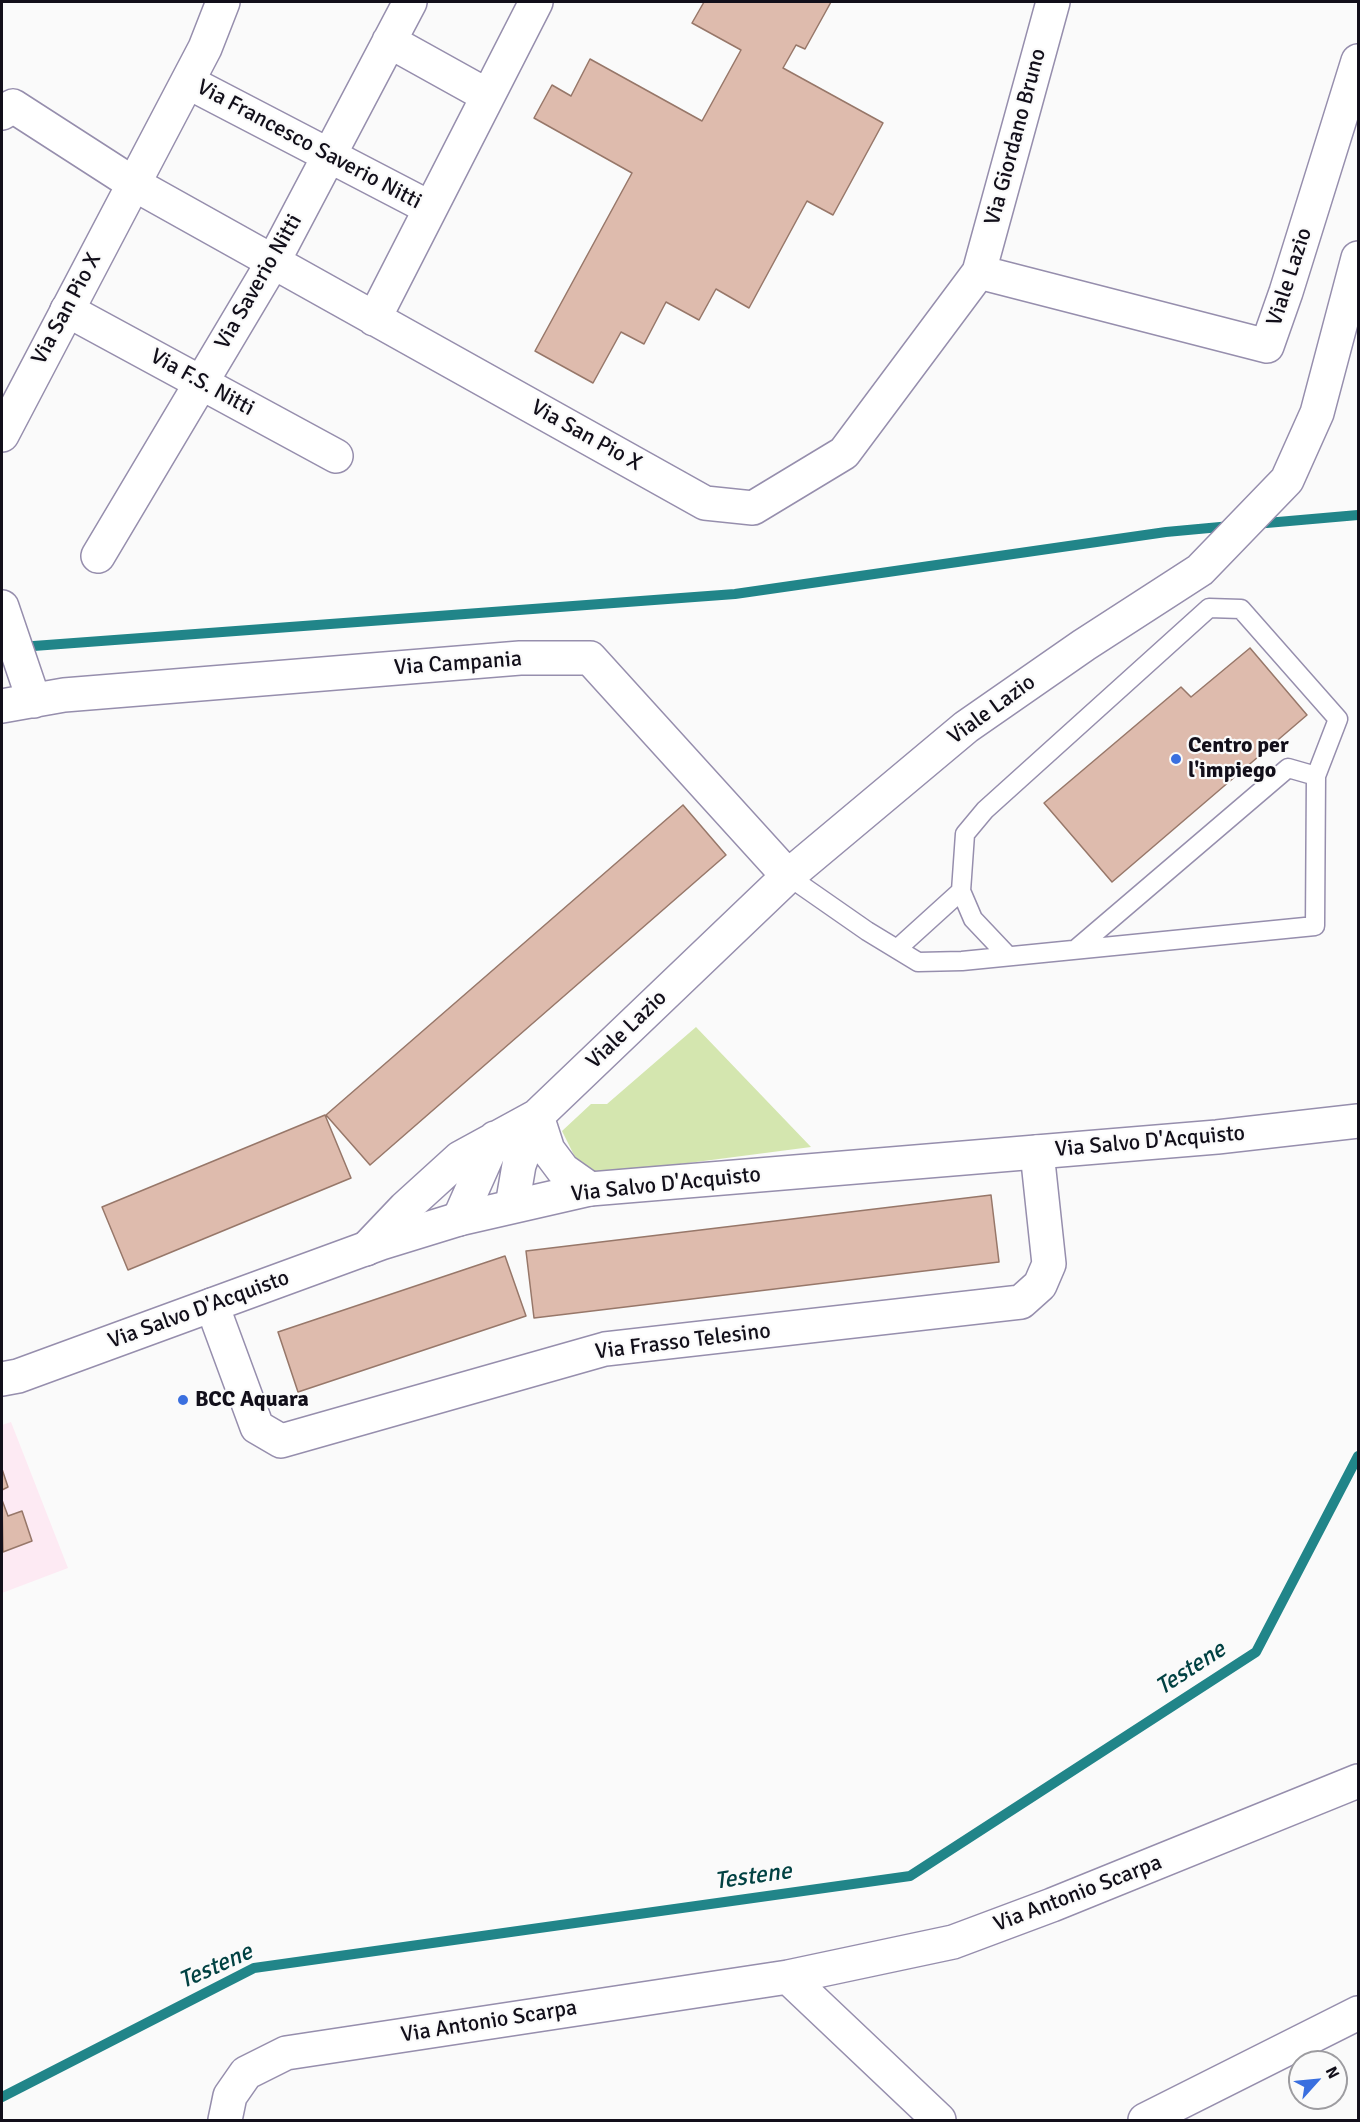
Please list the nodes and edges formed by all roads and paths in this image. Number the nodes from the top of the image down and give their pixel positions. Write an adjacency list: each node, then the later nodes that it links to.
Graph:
1 (223, 2): 7 (street, Via San Pio X)
2 (410, 2): 5 (street, Via Saverio Nitti)
3 (536, 2): 8 (street, Via Francesco Saverio Nitti)
4 (1053, 2): 15 (street, Via Giordano Bruno)
5 (389, 41): 8 (street); 10 (street, Via Saverio Nitti)
6 (1359, 61): 15 (street, Viale Lazio)
7 (188, 82): 10 (street, Via Francesco Saverio Nitti); 11 (street, Via San Pio X)
8 (488, 96): 12 (street, Via Francesco Saverio Nitti)
9 (2, 113): 11 (street)
10 (329, 155): 12 (street, Via Francesco Saverio Nitti); 14 (street, Via Saverio Nitti)
11 (134, 184): 14 (street, Via San Pio X); 16 (street, Via San Pio X)
12 (430, 208): 17 (street, Via Francesco Saverio Nitti)
13 (1359, 258): 26 (street, Viale Lazio)
14 (273, 262): 17 (street, Via San Pio X); 18 (street, Via Saverio Nitti)
15 (979, 272): 17 (street, Via San Pio X)
16 (67, 310): 18 (street, Via F.S. Nitti); 19 (street, Via San Pio X)
17 (374, 319)
18 (201, 383): 20 (street, Via F.S. Nitti); 21 (street, Via Saverio Nitti)
19 (2, 435)
20 (336, 456)
21 (98, 556)
22 (6, 619): 23 (street)
23 (34, 700): 24 (street, Via Campania); 26 (street, Via Campania)
24 (2, 706)
25 (1316, 776): 27 (lane); 29 (lane); 29 (lane)
26 (788, 876): 28 (lane); 31 (street, Viale Lazio)
27 (961, 891): 28 (lane); 30 (lane)
28 (897, 949): 30 (lane)
29 (1076, 949): 30 (lane)
30 (1008, 956)
31 (537, 1116): 33 (street, Viale Lazio); 35 (street); 36 (street, Viale Lazio)
32 (1359, 1121): 34 (street, Via Salvo D'Acquisto)
33 (495, 1138): 37 (street); 38 (street, Viale Lazio)
34 (1037, 1152): 35 (street, Via Salvo D'Acquisto); 39 (street, Via Frasso Telesino)
35 (590, 1189): 36 (street, Via Salvo D'Acquisto)
36 (512, 1206): 37 (street, Via Salvo D'Acquisto)
37 (459, 1219): 38 (street, Via Salvo D'Acquisto)
38 (366, 1249): 39 (street, Via Salvo D'Acquisto)
39 (212, 1305): 40 (street, Via Salvo D'Acquisto)
40 (2, 1379)
41 (1359, 1781): 42 (street, Via Antonio Scarpa)
42 (788, 1977): 44 (street, Via Antonio Scarpa); 45 (street)
43 (1359, 2013): 46 (street)
44 (225, 2121)
45 (939, 2121)
46 (1145, 2121)

